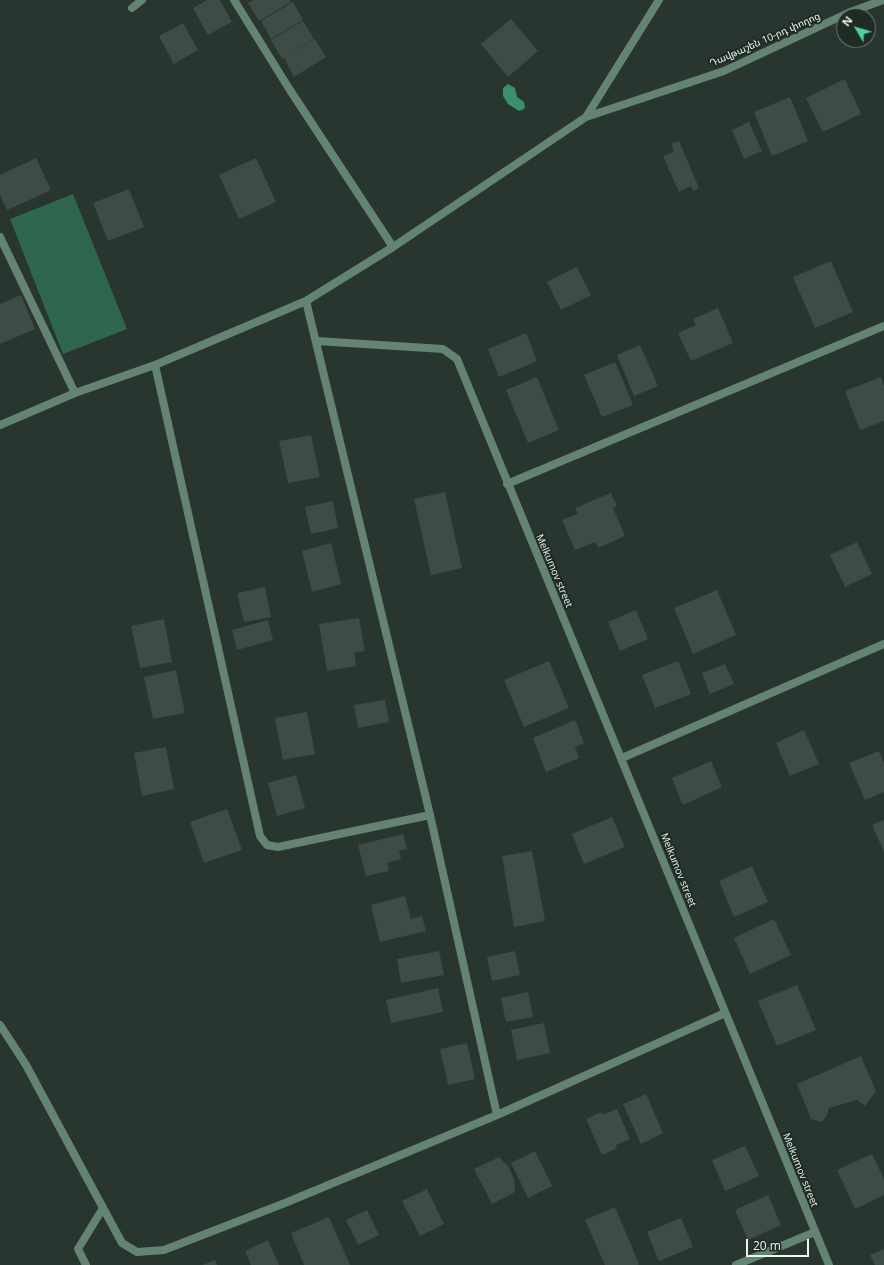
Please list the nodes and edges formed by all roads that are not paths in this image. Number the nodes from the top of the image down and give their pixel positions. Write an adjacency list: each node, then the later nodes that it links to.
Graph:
1 (142, 0): 5 (street)
2 (234, 0): 8 (street)
3 (659, 0): 6 (street)
4 (883, 0): 6 (street, Դավթաշեն 10-րդ փողոց)
5 (132, 8)
6 (586, 117): 8 (street)
7 (0, 237): 13 (street)
8 (393, 247): 9 (street)
9 (306, 301): 11 (street); 12 (street)
10 (884, 326): 15 (street)
11 (317, 341): 15 (street, Melkumov street); 18 (street)
12 (154, 365): 13 (street); 18 (street)
13 (75, 393): 14 (street)
14 (0, 425)
15 (507, 484): 17 (street, Melkumov street)
16 (883, 646): 17 (street)
17 (622, 758): 19 (street, Melkumov street)
18 (430, 816): 21 (street)
19 (726, 1013): 21 (street); 23 (street, Melkumov street)
20 (0, 1024): 22 (street)
21 (497, 1115): 22 (street)
22 (103, 1208): 24 (street)
23 (815, 1232): 25 (street); 26 (street, Melkumov street)
24 (86, 1265)
25 (736, 1265)
26 (829, 1265)

